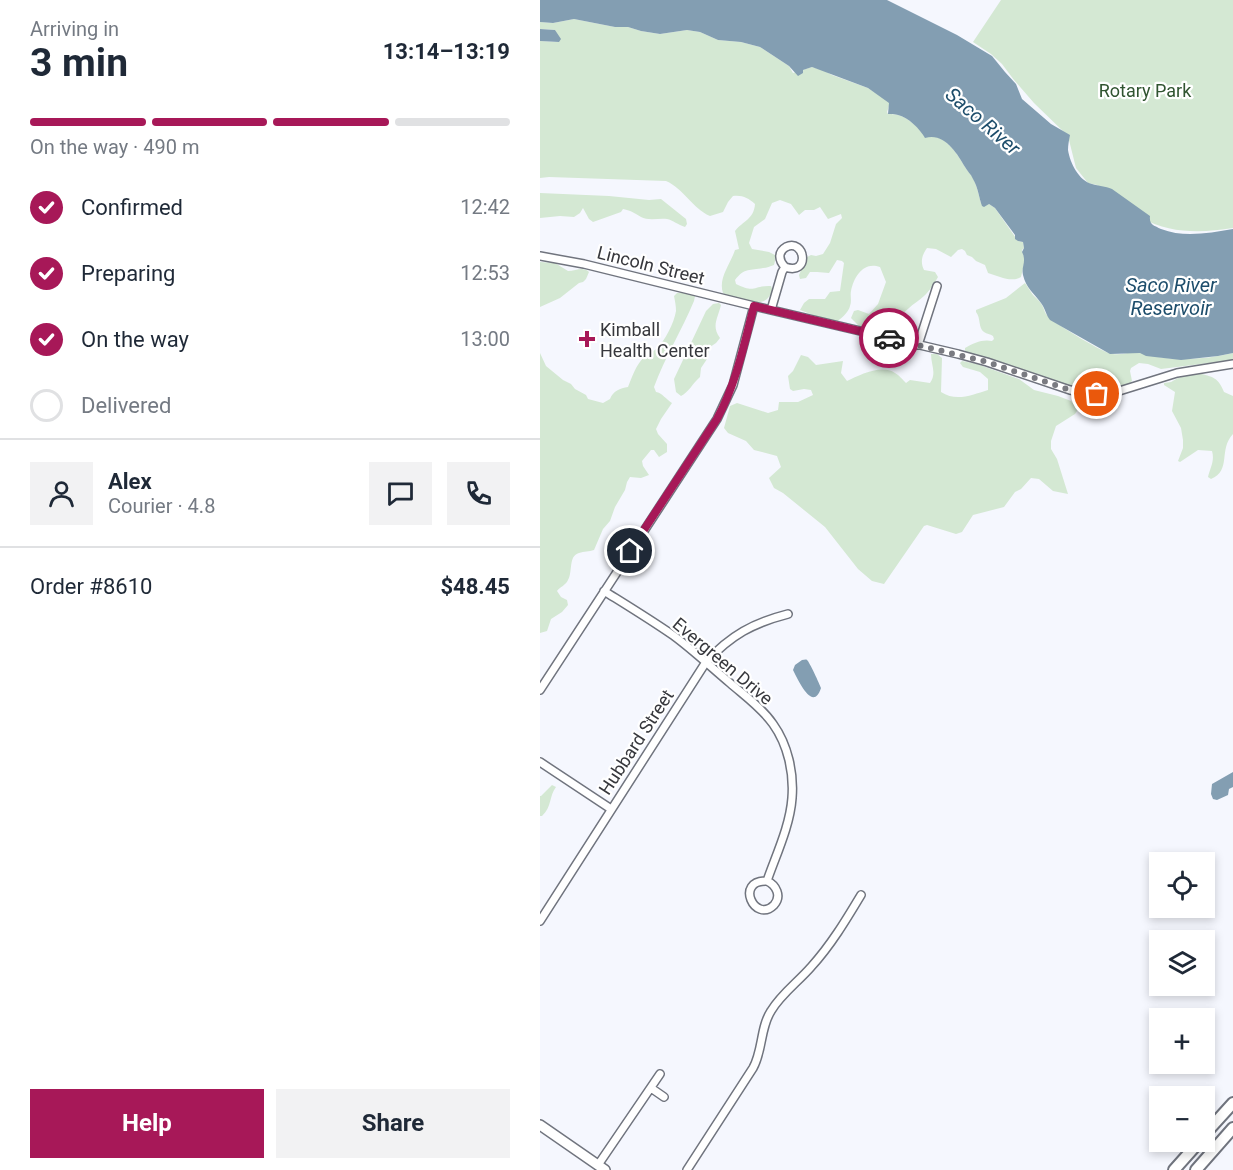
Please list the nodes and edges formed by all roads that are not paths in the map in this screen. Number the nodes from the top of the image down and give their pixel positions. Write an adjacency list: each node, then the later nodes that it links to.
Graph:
1 (540, 256): 4 (street, Lincoln Street)
2 (785, 267): 5 (street)
3 (937, 286): 6 (street)
4 (754, 306): 5 (street, Lincoln Street); 8 (street)
5 (771, 310): 6 (street, Lincoln Street)
6 (918, 345): 7 (street, Lincoln Street)
7 (1233, 364)
8 (604, 591): 10 (street, Evergreen Drive); 11 (street)
9 (788, 614): 10 (street, Hubbard Street)
10 (706, 662): 13 (street, Hubbard Street); 14 (street, Evergreen Drive)
11 (540, 690)
12 (540, 762): 13 (street)
13 (611, 809): 16 (street, Hubbard Street)
14 (767, 881): 14 (street, Evergreen Drive)
15 (861, 895): 26 (street)
16 (540, 921)
17 (660, 1074): 18 (street)
18 (651, 1088): 19 (street); 25 (street)
19 (664, 1097)
20 (1233, 1103): 21 (highway)
21 (1215, 1123)
22 (540, 1125): 25 (main road)
23 (1233, 1128): 28 (highway)
24 (1190, 1152): 27 (highway)
25 (601, 1168)
26 (687, 1170)
27 (1174, 1170)
28 (1196, 1170)

